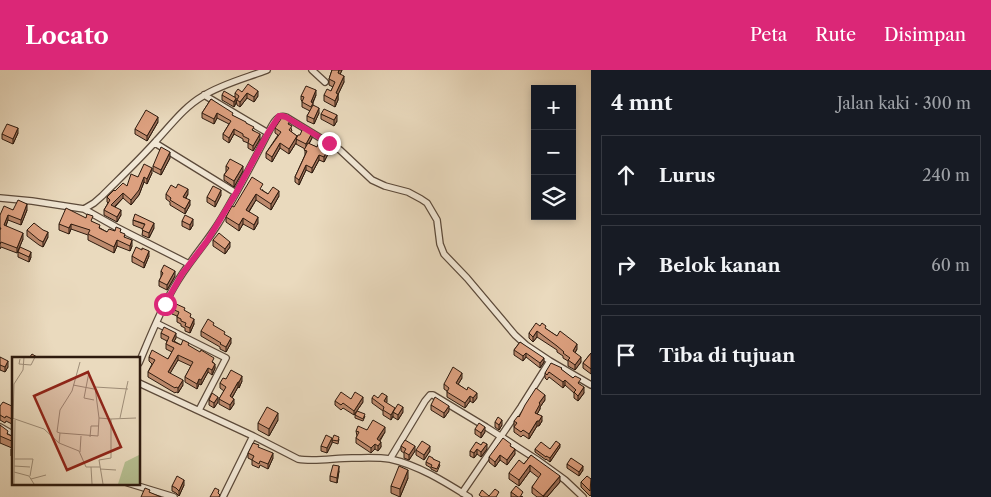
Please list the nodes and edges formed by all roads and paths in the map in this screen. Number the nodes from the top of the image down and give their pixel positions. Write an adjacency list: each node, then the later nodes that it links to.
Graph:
1 (267, 70): 4 (street)
2 (312, 70): 3 (street)
3 (325, 82)
4 (204, 95): 5 (street); 6 (street)
5 (268, 133): 7 (street); 13 (street)
6 (155, 143): 7 (street); 9 (street)
7 (236, 193): 10 (street)
8 (0, 198): 9 (street)
9 (84, 209): 10 (street)
10 (189, 264): 11 (street)
11 (156, 323): 12 (street); 16 (street)
12 (140, 361)
13 (550, 361): 15 (street); 20 (street)
14 (140, 383): 16 (street)
15 (591, 385)
16 (199, 410): 19 (street)
17 (0, 428): 18 (street)
18 (12, 434)
19 (253, 436): 21 (street); 25 (street)
20 (501, 436): 21 (street); 23 (street); 27 (street)
21 (390, 459): 23 (street)
22 (131, 484): 24 (street)
23 (462, 493): 26 (street)
24 (174, 497)
25 (222, 497)
26 (469, 497)
27 (582, 497)

